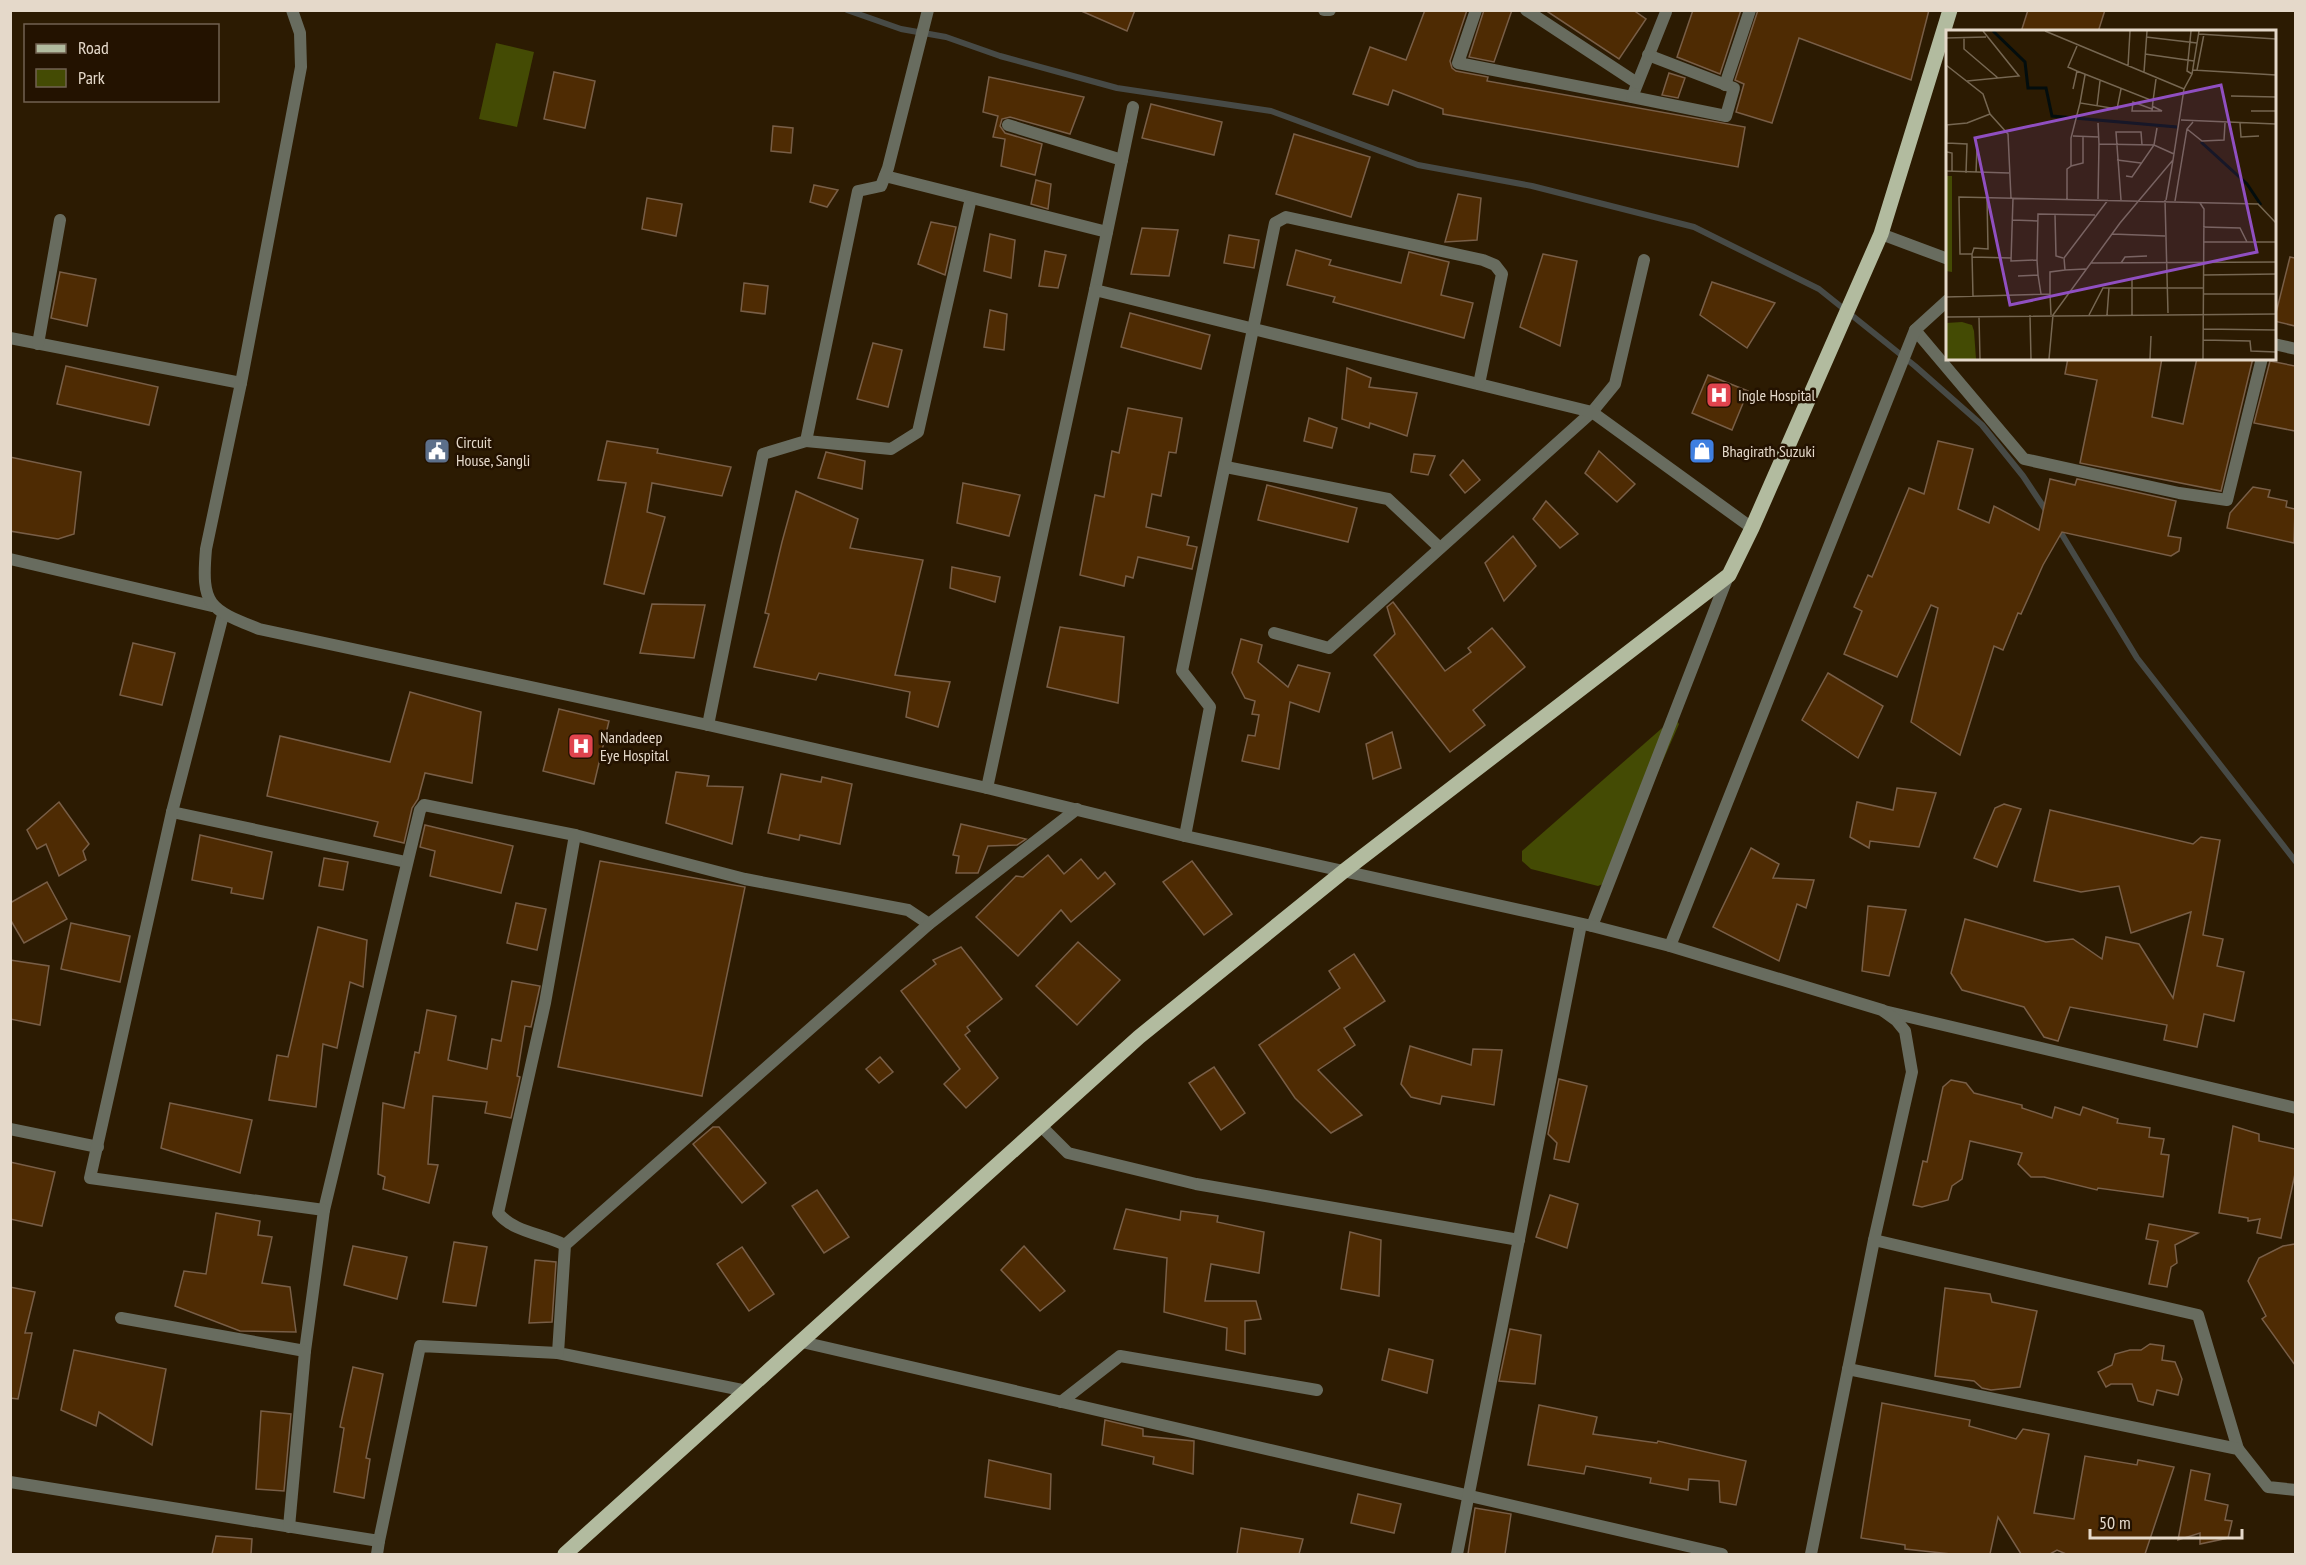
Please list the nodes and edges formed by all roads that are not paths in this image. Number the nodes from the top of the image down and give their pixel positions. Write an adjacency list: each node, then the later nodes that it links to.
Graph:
1 (292, 10): 33 (street)
2 (928, 10): 17 (street)
3 (1324, 10): 4 (street)
4 (1330, 10)
5 (1476, 10): 13 (street)
6 (1526, 10): 11 (street)
7 (1750, 10): 12 (street)
8 (1950, 10): 21 (main road)
9 (1665, 11): 10 (street)
10 (1648, 55): 11 (street); 12 (street)
11 (1637, 83): 13 (street)
12 (1725, 85): 13 (street)
13 (1632, 97)
14 (1133, 107): 16 (street)
15 (1008, 125): 16 (street)
16 (1122, 160): 20 (street)
17 (885, 176): 18 (street); 36 (street)
18 (971, 198): 20 (street); 36 (street)
19 (60, 220): 29 (street)
20 (1107, 232): 24 (street)
21 (1881, 234): 22 (street); 38 (main road)
22 (1946, 259)
23 (1644, 260): 35 (street)
24 (1095, 290): 26 (street); 46 (street)
25 (1946, 301): 27 (street)
26 (1255, 329): 34 (street); 34 (street); 37 (street)
27 (1914, 330): 32 (street); 55 (street)
28 (10, 338): 29 (street)
29 (38, 344): 33 (street)
30 (2276, 344): 31 (street)
31 (2295, 349)
32 (2262, 360)
33 (241, 383): 42 (street)
34 (1479, 384): 35 (street)
35 (1592, 412): 38 (street); 39 (street)
36 (807, 441): 45 (street)
37 (1226, 467): 39 (street); 50 (street)
38 (1752, 528): 41 (main road)
39 (1440, 548): 44 (street)
40 (10, 559): 42 (street)
41 (1729, 575): 52 (main road); 54 (street)
42 (212, 606): 43 (street)
43 (223, 615): 45 (street); 48 (street)
44 (1274, 633)
45 (708, 724): 46 (street)
46 (987, 788): 47 (street)
47 (1077, 809): 50 (street); 53 (street)
48 (172, 812): 51 (street); 60 (street)
49 (575, 835): 51 (street); 53 (street); 64 (street)
50 (1185, 836): 52 (street)
51 (406, 862): 61 (street)
52 (1344, 871): 54 (street); 58 (main road)
53 (929, 924): 64 (street)
54 (1587, 925): 55 (street); 62 (street)
55 (1670, 946): 56 (street)
56 (1882, 1010): 57 (street); 63 (street)
57 (2295, 1108)
58 (1041, 1126): 62 (street); 66 (main road)
59 (10, 1128): 60 (street)
60 (98, 1147): 61 (street)
61 (324, 1210): 67 (street)
62 (1518, 1240): 76 (street)
63 (1874, 1240): 69 (street); 73 (street)
64 (565, 1245): 68 (street)
65 (121, 1318): 67 (street)
66 (802, 1342): 71 (main road); 72 (street)
67 (305, 1351): 77 (street)
68 (558, 1353): 71 (street); 78 (street)
69 (1848, 1369): 73 (street); 83 (street)
70 (1317, 1390): 72 (street)
71 (747, 1391): 80 (main road)
72 (1061, 1402): 76 (street)
73 (2238, 1449): 75 (street)
74 (10, 1482): 77 (street)
75 (2295, 1490)
76 (1468, 1494): 81 (street); 82 (street)
77 (289, 1527): 78 (street)
78 (379, 1541): 79 (street)
79 (377, 1554)
80 (565, 1554)
81 (1457, 1554)
82 (1722, 1554)
83 (1811, 1554)

